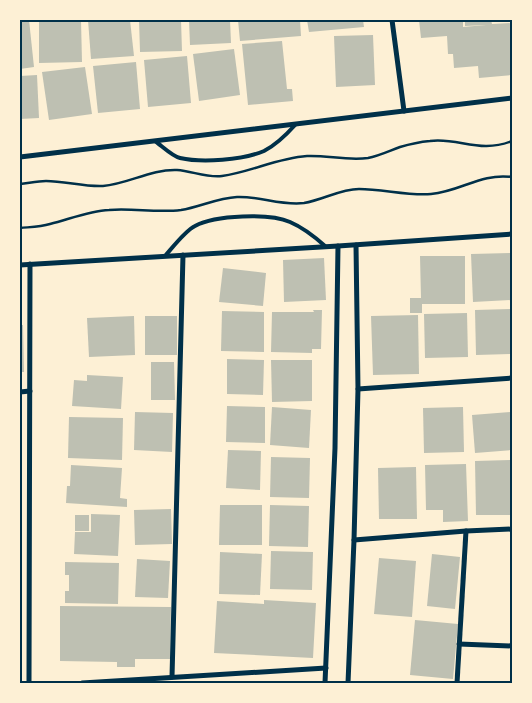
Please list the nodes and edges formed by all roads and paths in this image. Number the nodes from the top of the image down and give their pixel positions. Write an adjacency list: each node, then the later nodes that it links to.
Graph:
1 (392, 20): 3 (street)
2 (512, 98): 3 (street)
3 (404, 111): 4 (street)
4 (296, 124): 5 (street); 5 (lane)
5 (155, 141): 7 (street)
6 (512, 142): 9 (path)
7 (20, 157)
8 (512, 177): 10 (path)
9 (20, 184)
10 (20, 228)
11 (512, 234): 12 (street)
12 (356, 245): 13 (street); 20 (street)
13 (338, 246): 14 (street); 28 (street)
14 (326, 247): 15 (street); 16 (lane)
15 (183, 255): 16 (street); 29 (street)
16 (165, 256): 17 (street)
17 (30, 264): 18 (street); 21 (street)
18 (20, 265)
19 (512, 378): 20 (street)
20 (358, 389): 25 (street)
21 (30, 391): 22 (street); 30 (street)
22 (20, 392)
23 (512, 529): 24 (street)
24 (466, 531): 25 (street); 26 (street)
25 (354, 540): 33 (street)
26 (459, 644): 27 (street); 34 (street)
27 (512, 646)
28 (326, 668): 29 (street); 32 (street)
29 (172, 677): 31 (street)
30 (29, 683)
31 (82, 683)
32 (325, 683)
33 (348, 683)
34 (457, 683)

